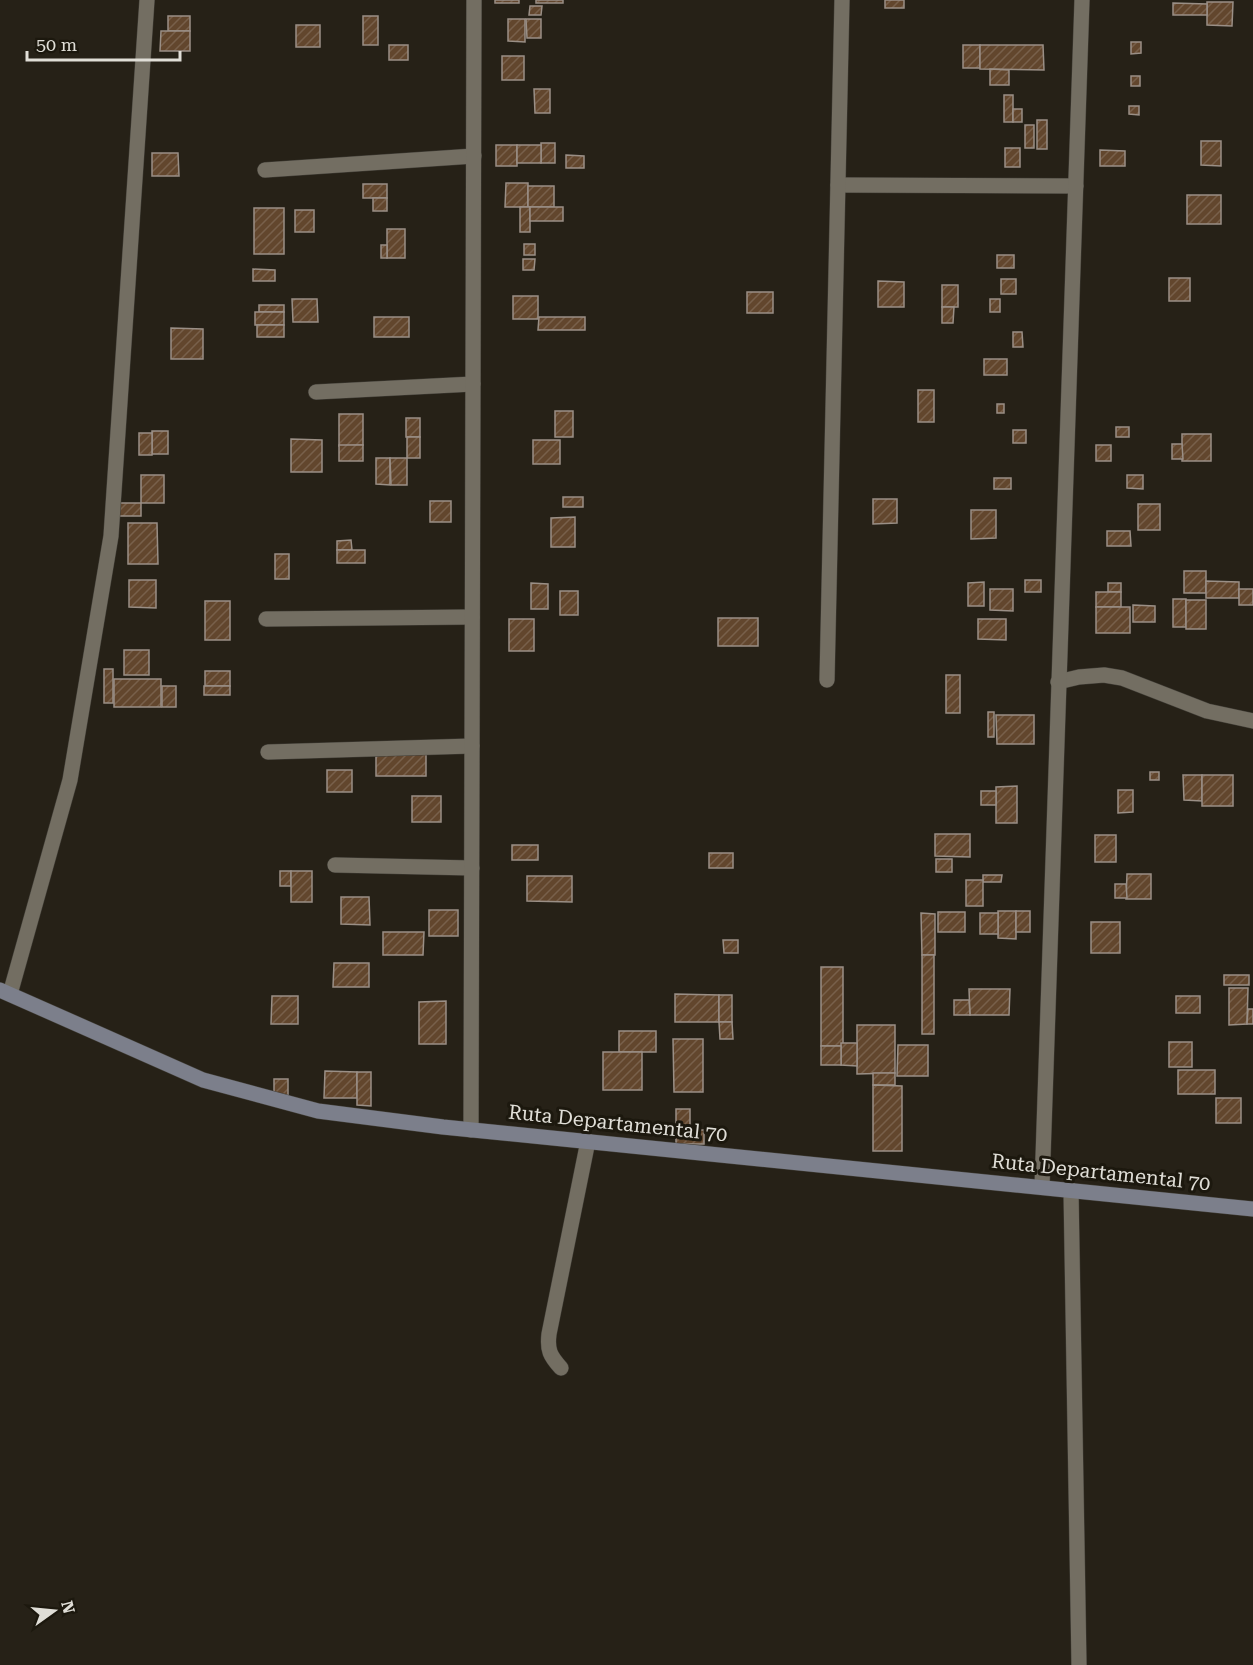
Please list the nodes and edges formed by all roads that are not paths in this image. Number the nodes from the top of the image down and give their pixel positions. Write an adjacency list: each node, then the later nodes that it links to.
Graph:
1 (147, 0): 20 (street)
2 (474, 0): 5 (street)
3 (842, 0): 7 (street)
4 (1082, 0): 8 (street)
5 (474, 156): 6 (street); 9 (street)
6 (265, 170)
7 (838, 185): 8 (street); 13 (street)
8 (1076, 186): 14 (street)
9 (473, 384): 10 (street); 11 (street)
10 (316, 392)
11 (472, 616): 12 (street); 16 (street)
12 (266, 619)
13 (827, 680)
14 (1058, 682): 15 (street); 23 (street)
15 (1253, 721)
16 (472, 746): 17 (street); 19 (street)
17 (268, 752)
18 (335, 865): 19 (street)
19 (472, 868): 21 (street)
20 (5, 992): 21 (main road, Ruta Departamental 70)
21 (471, 1130): 22 (main road, Ruta Departamental 70)
22 (588, 1142): 23 (main road, Ruta Departamental 70); 26 (street)
23 (1042, 1187): 24 (main road, Ruta Departamental 70)
24 (1071, 1190): 25 (main road, Ruta Departamental 70); 27 (street)
25 (1253, 1209)
26 (561, 1368)
27 (1079, 1665)

